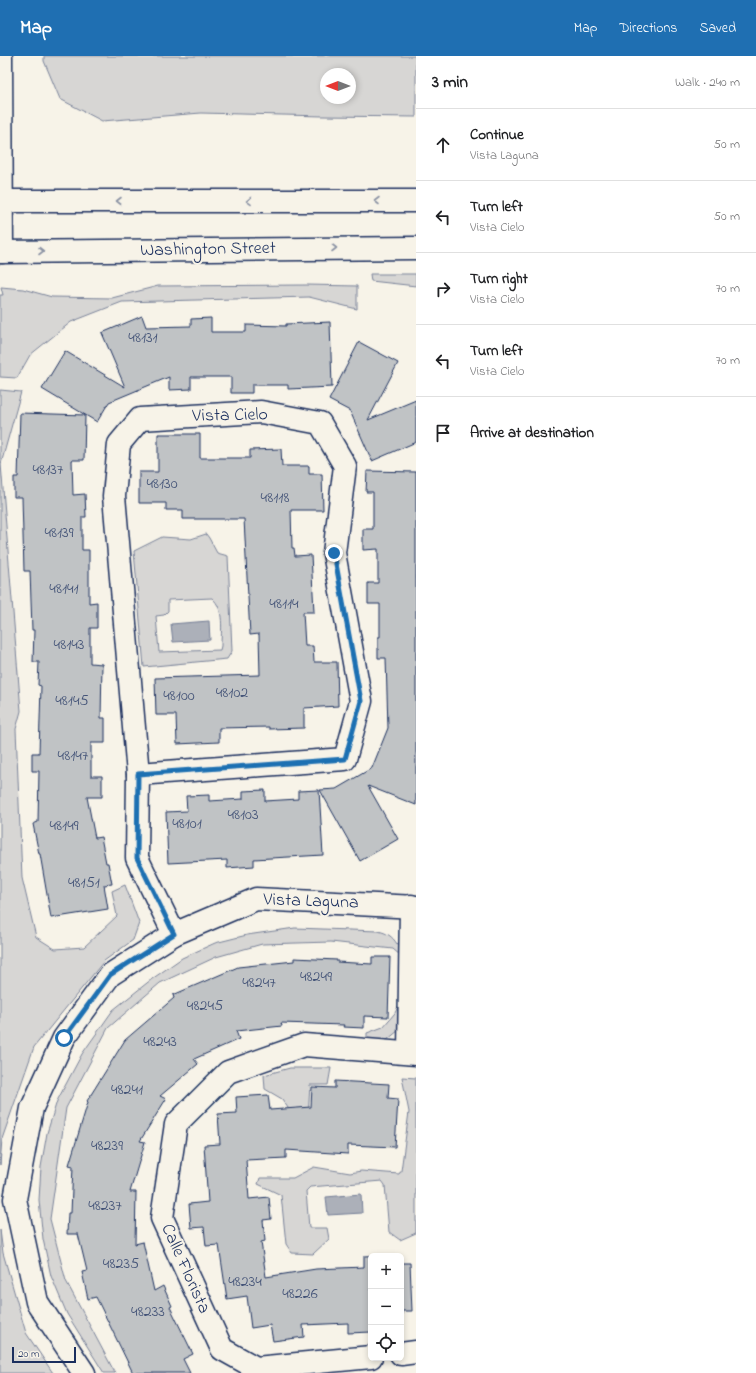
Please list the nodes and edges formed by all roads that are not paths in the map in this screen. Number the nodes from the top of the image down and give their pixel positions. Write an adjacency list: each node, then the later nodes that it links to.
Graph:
1 (1, 56): 2 (street)
2 (1, 201): 3 (street, one-way to 2); 5 (street)
3 (416, 201)
4 (416, 248): 5 (street, Washington Street, one-way to 4)
5 (1, 252)
6 (138, 774): 6 (street, Vista Cielo); 8 (street, Vista Cielo)
7 (414, 906): 8 (street, Vista Laguna); 9 (street, Calle Florista)
8 (174, 934): 13 (street, Vista Laguna)
9 (413, 1054): 12 (street, Calle Florista)
10 (416, 1352): 11 (street)
11 (404, 1354)
12 (368, 1357)
13 (84, 1373)

